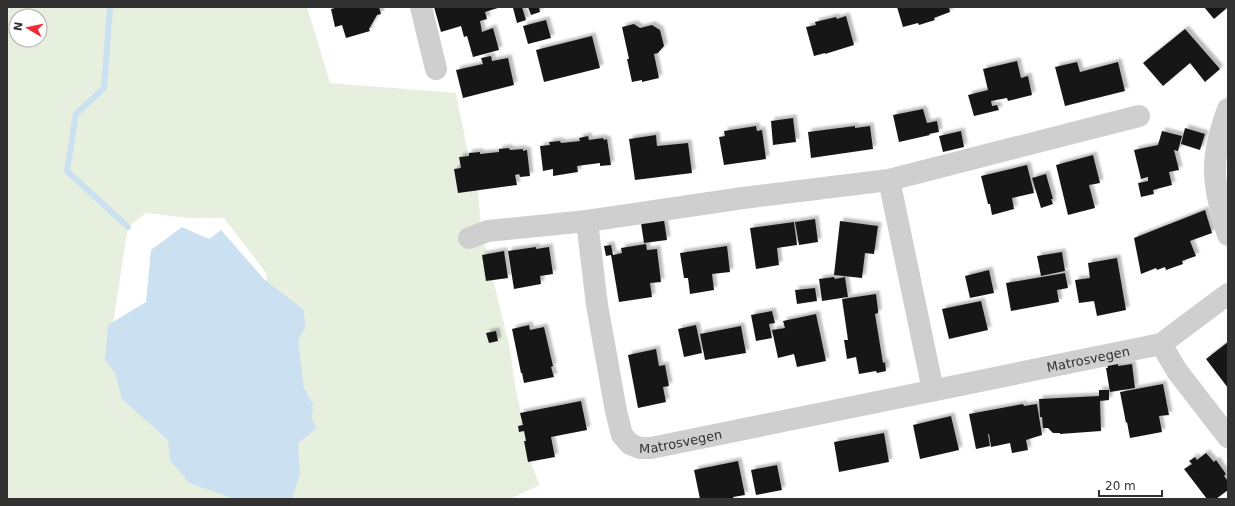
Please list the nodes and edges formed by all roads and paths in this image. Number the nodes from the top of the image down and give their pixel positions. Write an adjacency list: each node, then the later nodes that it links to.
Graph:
1 (421, 7): 2 (street)
2 (436, 69)
3 (1228, 109): 7 (street)
4 (1139, 116): 5 (street)
5 (889, 180): 6 (street); 11 (street)
6 (587, 221): 8 (street); 11 (street, Matrosvegen)
7 (1228, 235)
8 (469, 238)
9 (1228, 294): 10 (street, Matrosvegen)
10 (1161, 344): 11 (street, Matrosvegen); 12 (street)
11 (933, 390)
12 (1228, 437)

